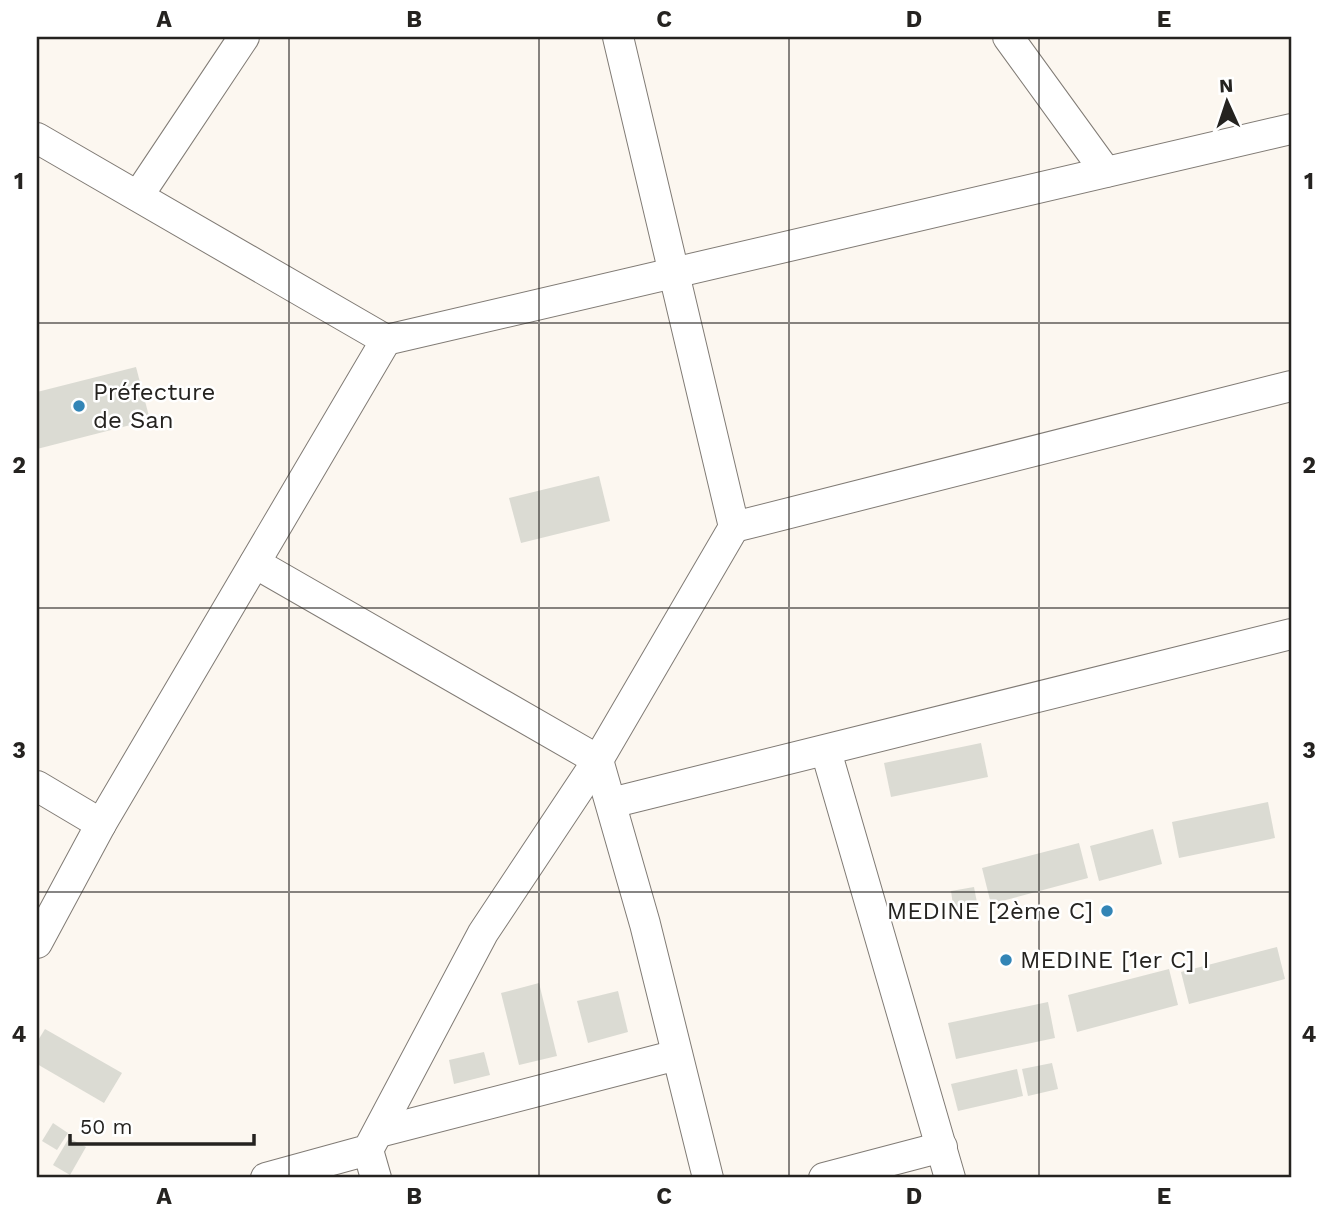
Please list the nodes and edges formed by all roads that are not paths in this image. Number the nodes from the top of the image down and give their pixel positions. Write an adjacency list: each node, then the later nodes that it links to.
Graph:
1 (244, 37): 7 (street)
2 (1008, 37): 6 (street)
3 (623, 38): 8 (street)
4 (1291, 129): 6 (street)
5 (37, 138): 7 (street)
6 (1106, 172): 8 (street)
7 (138, 196): 9 (street)
8 (674, 273): 9 (street); 11 (street)
9 (386, 340): 12 (street)
10 (1291, 386): 11 (street)
11 (734, 527): 15 (street)
12 (255, 563): 15 (street); 18 (street)
13 (1291, 634): 14 (street)
14 (826, 751): 17 (street); 22 (street)
15 (598, 760): 17 (street); 21 (street)
16 (37, 786): 18 (street)
17 (611, 803): 20 (street)
18 (101, 824): 19 (street)
19 (37, 943)
20 (677, 1055): 21 (street); 25 (street)
21 (374, 1141): 23 (street); 24 (street)
22 (942, 1147): 26 (street); 27 (street)
23 (266, 1178)
24 (376, 1178)
25 (708, 1178)
26 (824, 1178)
27 (950, 1178)

